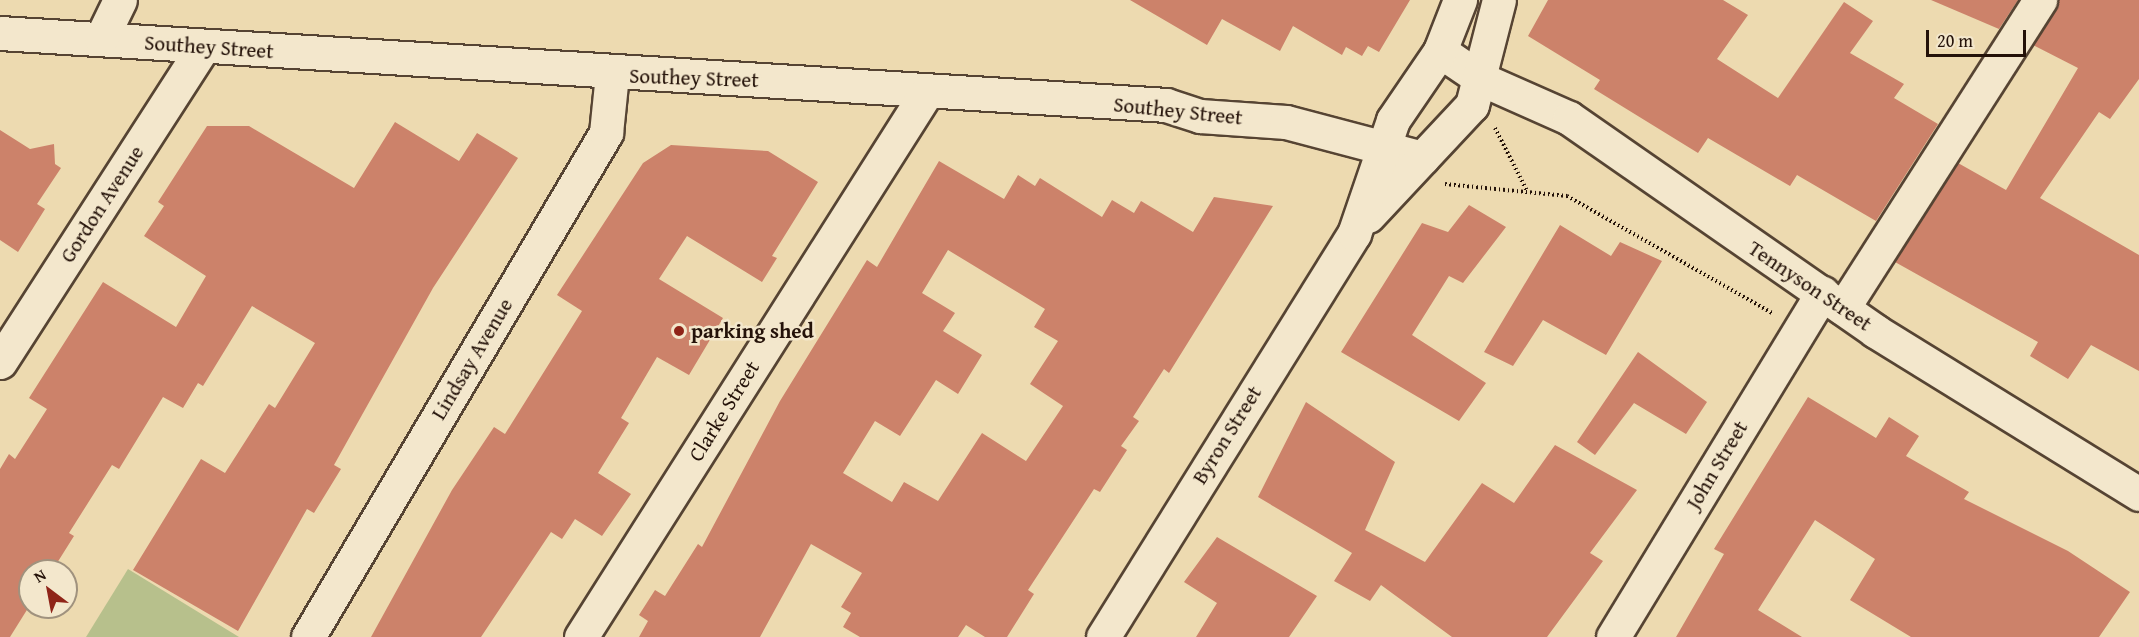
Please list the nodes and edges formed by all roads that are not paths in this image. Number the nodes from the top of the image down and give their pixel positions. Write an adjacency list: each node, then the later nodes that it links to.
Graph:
1 (120, 0): 6 (street)
2 (1460, 0): 8 (street, Byron Street)
3 (1499, 0): 10 (street, Byron Street)
4 (2040, 0): 15 (street, John Street)
5 (0, 33): 6 (street, Southey Street)
6 (101, 39): 7 (street, Southey Street)
7 (204, 46): 9 (street, Southey Street); 16 (street, Gordon Avenue)
8 (1440, 51): 10 (street, Tennyson Street); 12 (street, Byron Street)
9 (612, 74): 11 (street, Southey Street); 18 (street, Lindsay Avenue)
10 (1481, 80): 13 (street, Byron Street); 15 (street, Tennyson Street)
11 (926, 93): 12 (street, Southey Street); 19 (street, Clarke Street)
12 (1382, 149): 13 (street, Southey Street); 14 (street, Byron Street)
13 (1430, 171): 14 (street, Byron Street)
14 (1354, 234): 20 (street, Byron Street)
15 (1832, 300): 17 (street, Tennyson Street); 21 (street, John Street)
16 (0, 362)
17 (2139, 494)
18 (308, 637)
19 (580, 637)
20 (1103, 637)
21 (1613, 637)

